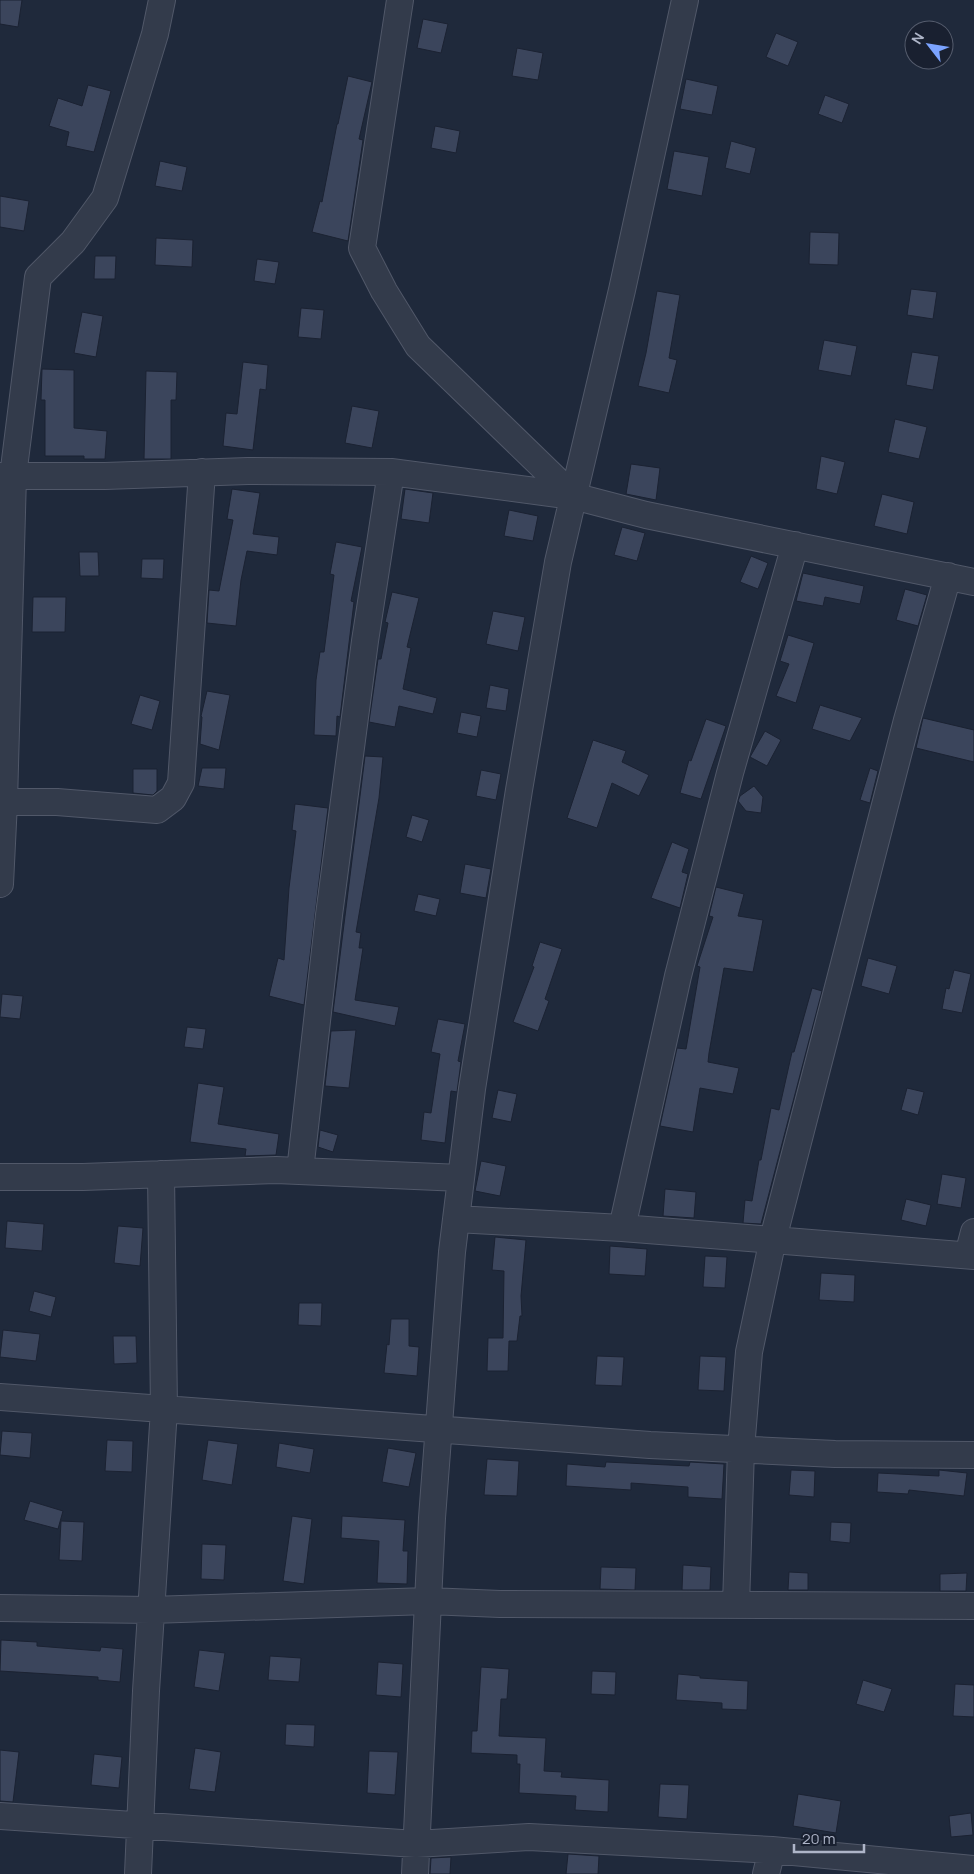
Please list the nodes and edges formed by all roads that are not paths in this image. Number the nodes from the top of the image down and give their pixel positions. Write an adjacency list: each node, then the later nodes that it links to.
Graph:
1 (162, 0): 6 (street)
2 (400, 0): 7 (street)
3 (685, 0): 7 (street)
4 (202, 472): 5 (street); 6 (street); 11 (street)
5 (392, 472): 7 (street); 13 (street)
6 (6, 476): 11 (street)
7 (573, 496): 8 (street); 16 (street)
8 (794, 545): 9 (street); 18 (street)
9 (948, 576): 10 (street); 19 (street)
10 (974, 582)
11 (2, 802): 12 (street)
12 (0, 884)
13 (300, 1172): 14 (street); 16 (street)
14 (162, 1174): 15 (street); 22 (street)
15 (0, 1178)
16 (461, 1178): 17 (street)
17 (456, 1219): 18 (street); 23 (street)
18 (622, 1228): 19 (street)
19 (773, 1239): 20 (street); 24 (street)
20 (972, 1247)
21 (0, 1397): 22 (street)
22 (164, 1409): 23 (street); 30 (street)
23 (439, 1429): 24 (street); 26 (street)
24 (741, 1449): 25 (street); 27 (street)
25 (974, 1455)
26 (428, 1601): 27 (street); 30 (street); 33 (street)
27 (736, 1605): 28 (street)
28 (974, 1606)
29 (0, 1608): 30 (street)
30 (151, 1610): 32 (street)
31 (0, 1816): 32 (street)
32 (140, 1825): 33 (street); 36 (street)
33 (416, 1844): 34 (street); 37 (street)
34 (770, 1862): 35 (street)
35 (974, 1869)
36 (138, 1874)
37 (414, 1874)

